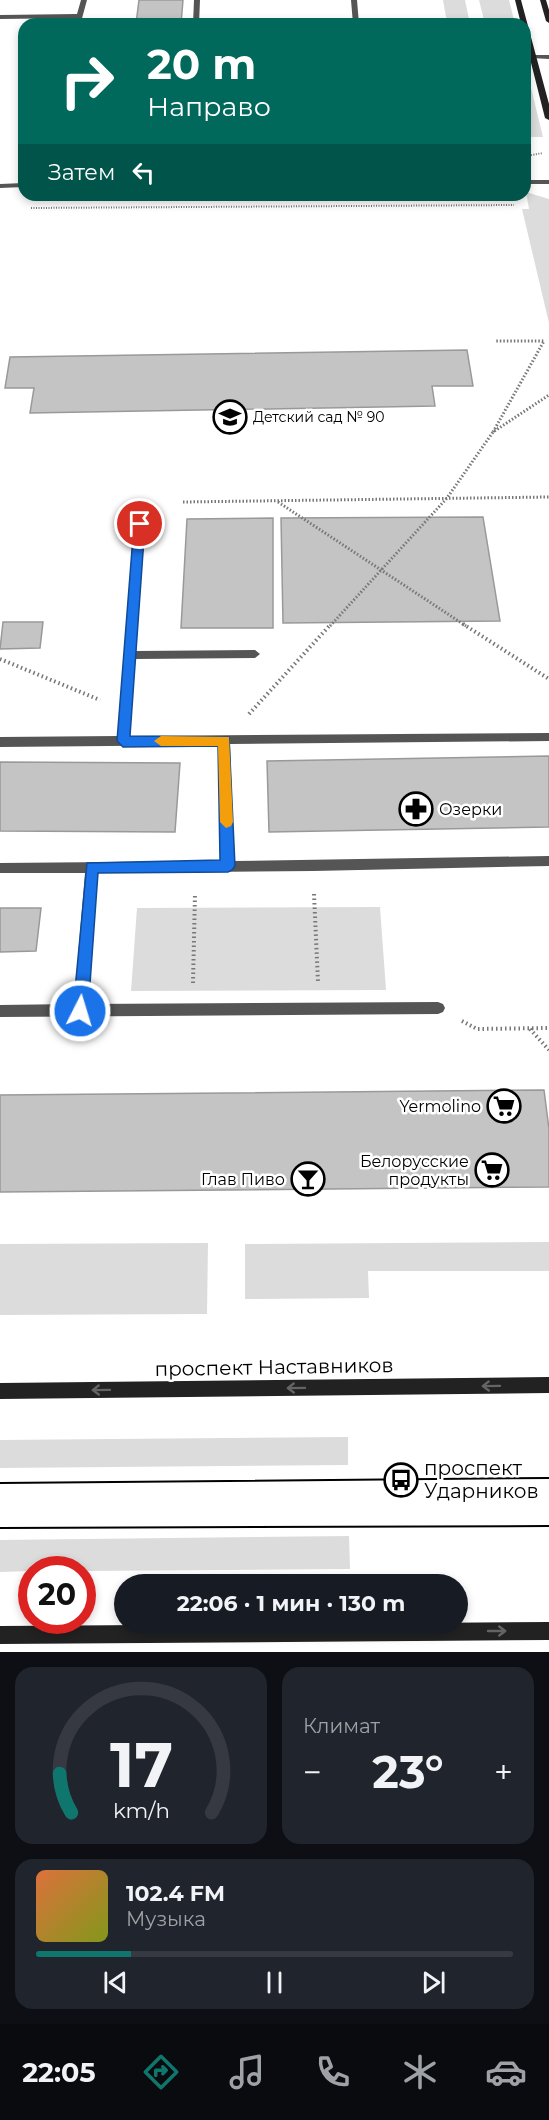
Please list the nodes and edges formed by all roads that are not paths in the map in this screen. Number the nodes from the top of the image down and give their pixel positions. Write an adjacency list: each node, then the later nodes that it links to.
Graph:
1 (84, 0): 7 (street)
2 (198, 0): 8 (street)
3 (354, 0): 9 (street)
4 (518, 0): 10 (main road)
5 (543, 0): 11 (main road)
6 (0, 16): 7 (street)
7 (80, 16)
8 (196, 18)
9 (356, 18)
10 (523, 18)
11 (549, 21)
12 (531, 49): 13 (main road)
13 (533, 57): 14 (street); 15 (main road)
14 (549, 57)
15 (549, 118)
16 (531, 182): 17 (street)
17 (549, 182)
18 (18, 185): 19 (street)
19 (0, 186)
20 (140, 524): 22 (street)
21 (255, 654): 22 (street)
22 (130, 655): 24 (street)
23 (549, 737): 25 (street)
24 (123, 741): 25 (street); 26 (street)
25 (224, 741): 28 (street)
26 (0, 742)
27 (549, 861): 28 (street)
28 (228, 866): 29 (street)
29 (92, 867): 30 (street); 33 (street)
30 (0, 868)
31 (438, 1008): 33 (street)
32 (0, 1011): 33 (street)
33 (80, 1011)
34 (549, 1385): 35 (main road, проспект Наставников, one-way to 35)
35 (0, 1391)
36 (549, 1631): 37 (main road, one-way to 36)
37 (0, 1635)

